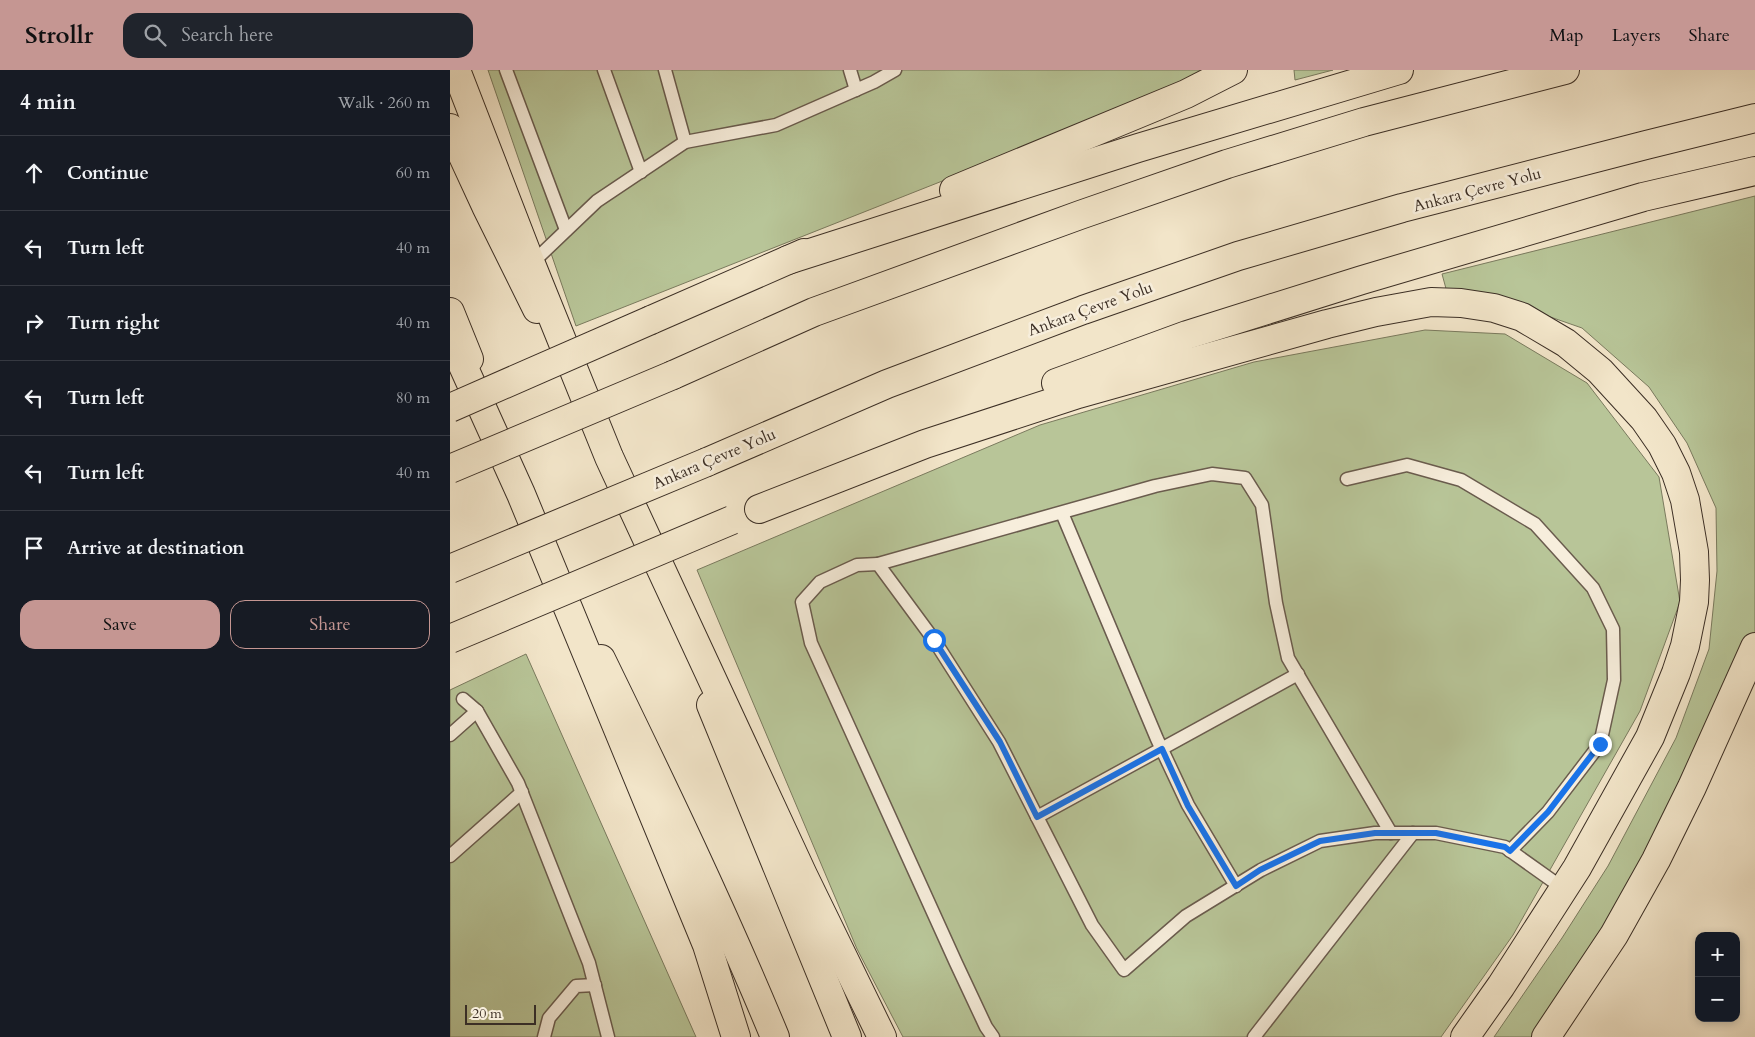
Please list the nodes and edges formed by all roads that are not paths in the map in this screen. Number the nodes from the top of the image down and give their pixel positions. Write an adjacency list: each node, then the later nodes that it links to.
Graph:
1 (456, 70): 18 (main road)
2 (506, 70): 16 (lane)
3 (604, 70): 15 (lane)
4 (666, 70): 13 (lane)
5 (850, 70): 10 (lane)
6 (895, 70): 10 (lane)
7 (1233, 70): 17 (main road)
8 (1399, 70): 17 (main road)
9 (1565, 70): 23 (main road, bridge)
10 (856, 90): 13 (lane)
11 (1755, 118): 29 (main road, Ankara Çevre Yolu, bridge)
12 (450, 128): 22 (main road)
13 (685, 142): 15 (lane)
14 (1755, 171): 26 (main road)
15 (641, 172): 16 (lane)
16 (566, 230): 18 (lane)
17 (788, 260): 21 (main road, bridge)
18 (531, 264): 22 (main road)
19 (450, 312): 25 (main road)
20 (450, 337): 25 (main road)
21 (450, 408)
22 (609, 458): 50 (main road); 51 (main road)
23 (450, 469)
24 (1347, 478): 41 (lane)
25 (521, 494): 48 (main road); 49 (main road)
26 (759, 509): 30 (main road, bridge); 44 (main road)
27 (1062, 512): 28 (lane); 32 (lane); 36 (lane)
28 (878, 564): 38 (lane); 52 (lane)
29 (450, 569)
30 (450, 639)
31 (1755, 647): 55 (main road)
32 (1298, 674): 36 (lane); 39 (lane)
33 (463, 699): 34 (lane)
34 (477, 712): 35 (lane); 37 (lane)
35 (450, 735)
36 (1162, 749): 38 (lane); 43 (lane)
37 (522, 792): 42 (lane); 45 (lane)
38 (1037, 817): 43 (lane)
39 (1391, 833): 40 (lane); 43 (lane)
40 (1414, 833): 41 (lane); 53 (lane)
41 (1510, 851): 44 (lane)
42 (450, 856)
43 (1236, 886)
44 (1564, 889): 54 (main road)
45 (595, 985): 46 (lane); 47 (lane)
46 (544, 1037)
47 (608, 1037)
48 (736, 1037)
49 (775, 1037)
50 (847, 1037)
51 (882, 1037)
52 (993, 1037)
53 (1254, 1037)
54 (1466, 1037)
55 (1546, 1037)

